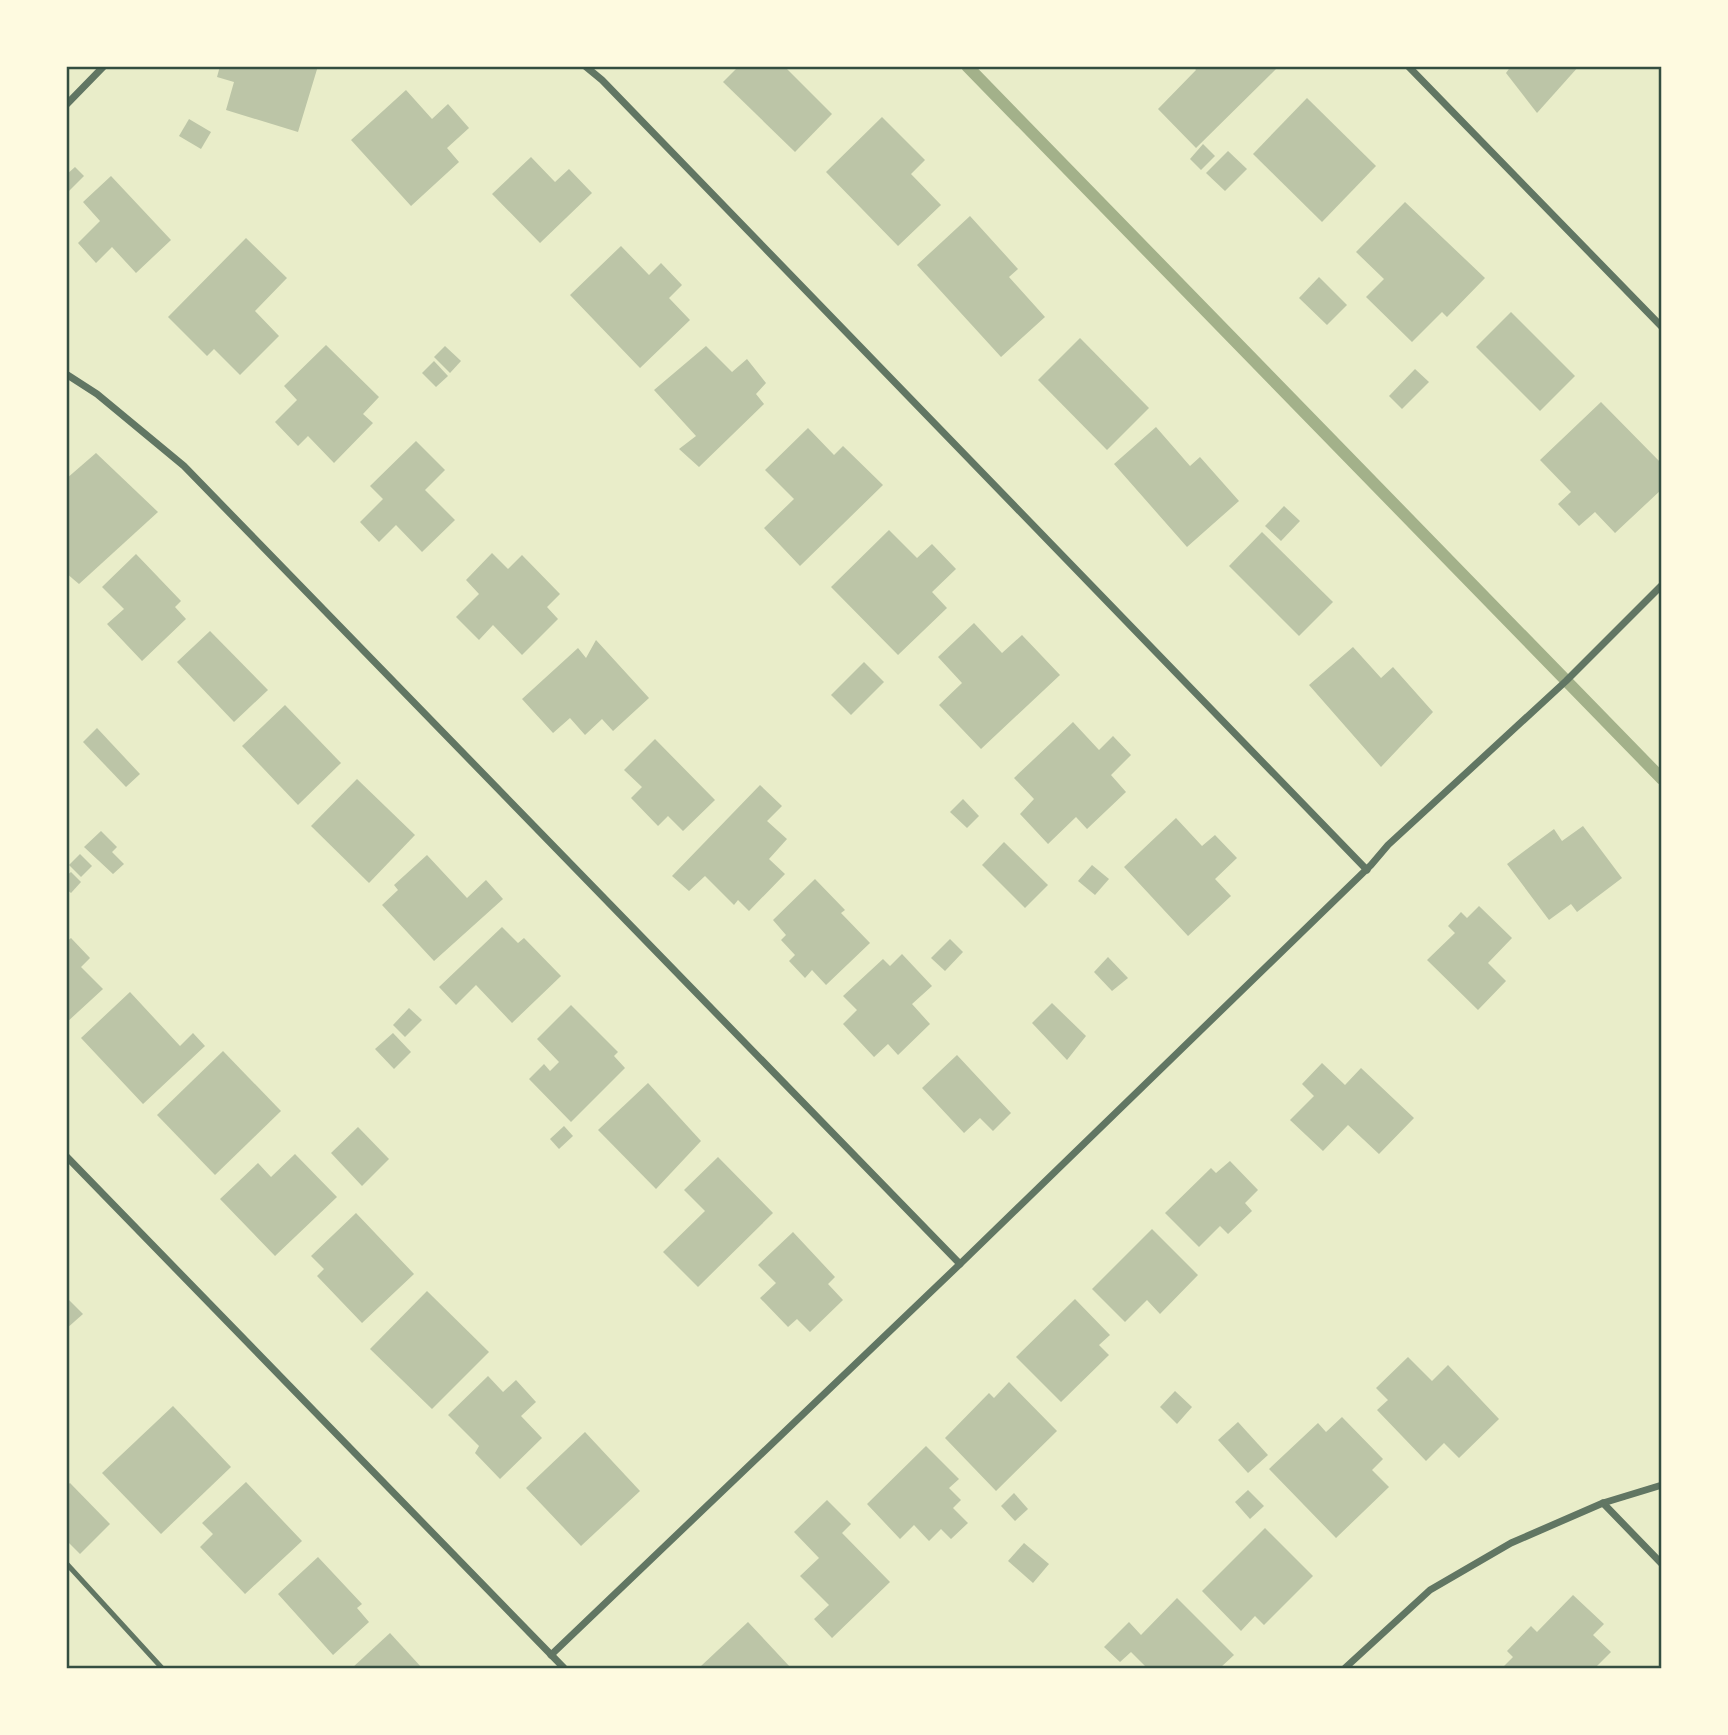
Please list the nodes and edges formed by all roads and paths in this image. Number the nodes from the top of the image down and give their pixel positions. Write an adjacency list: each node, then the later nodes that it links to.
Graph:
1 (104, 66): 4 (street)
2 (585, 66): 8 (street)
3 (1408, 66): 5 (street)
4 (66, 105)
5 (1661, 327)
6 (66, 373): 10 (street)
7 (1661, 585): 8 (street)
8 (1367, 870): 10 (street)
9 (66, 1156): 15 (street)
10 (960, 1264): 15 (street)
11 (1661, 1485): 12 (street)
12 (1603, 1503): 14 (street); 18 (street)
13 (66, 1563): 16 (lane)
14 (1661, 1564)
15 (551, 1655): 17 (street)
16 (162, 1668)
17 (564, 1668)
18 (1345, 1668)

